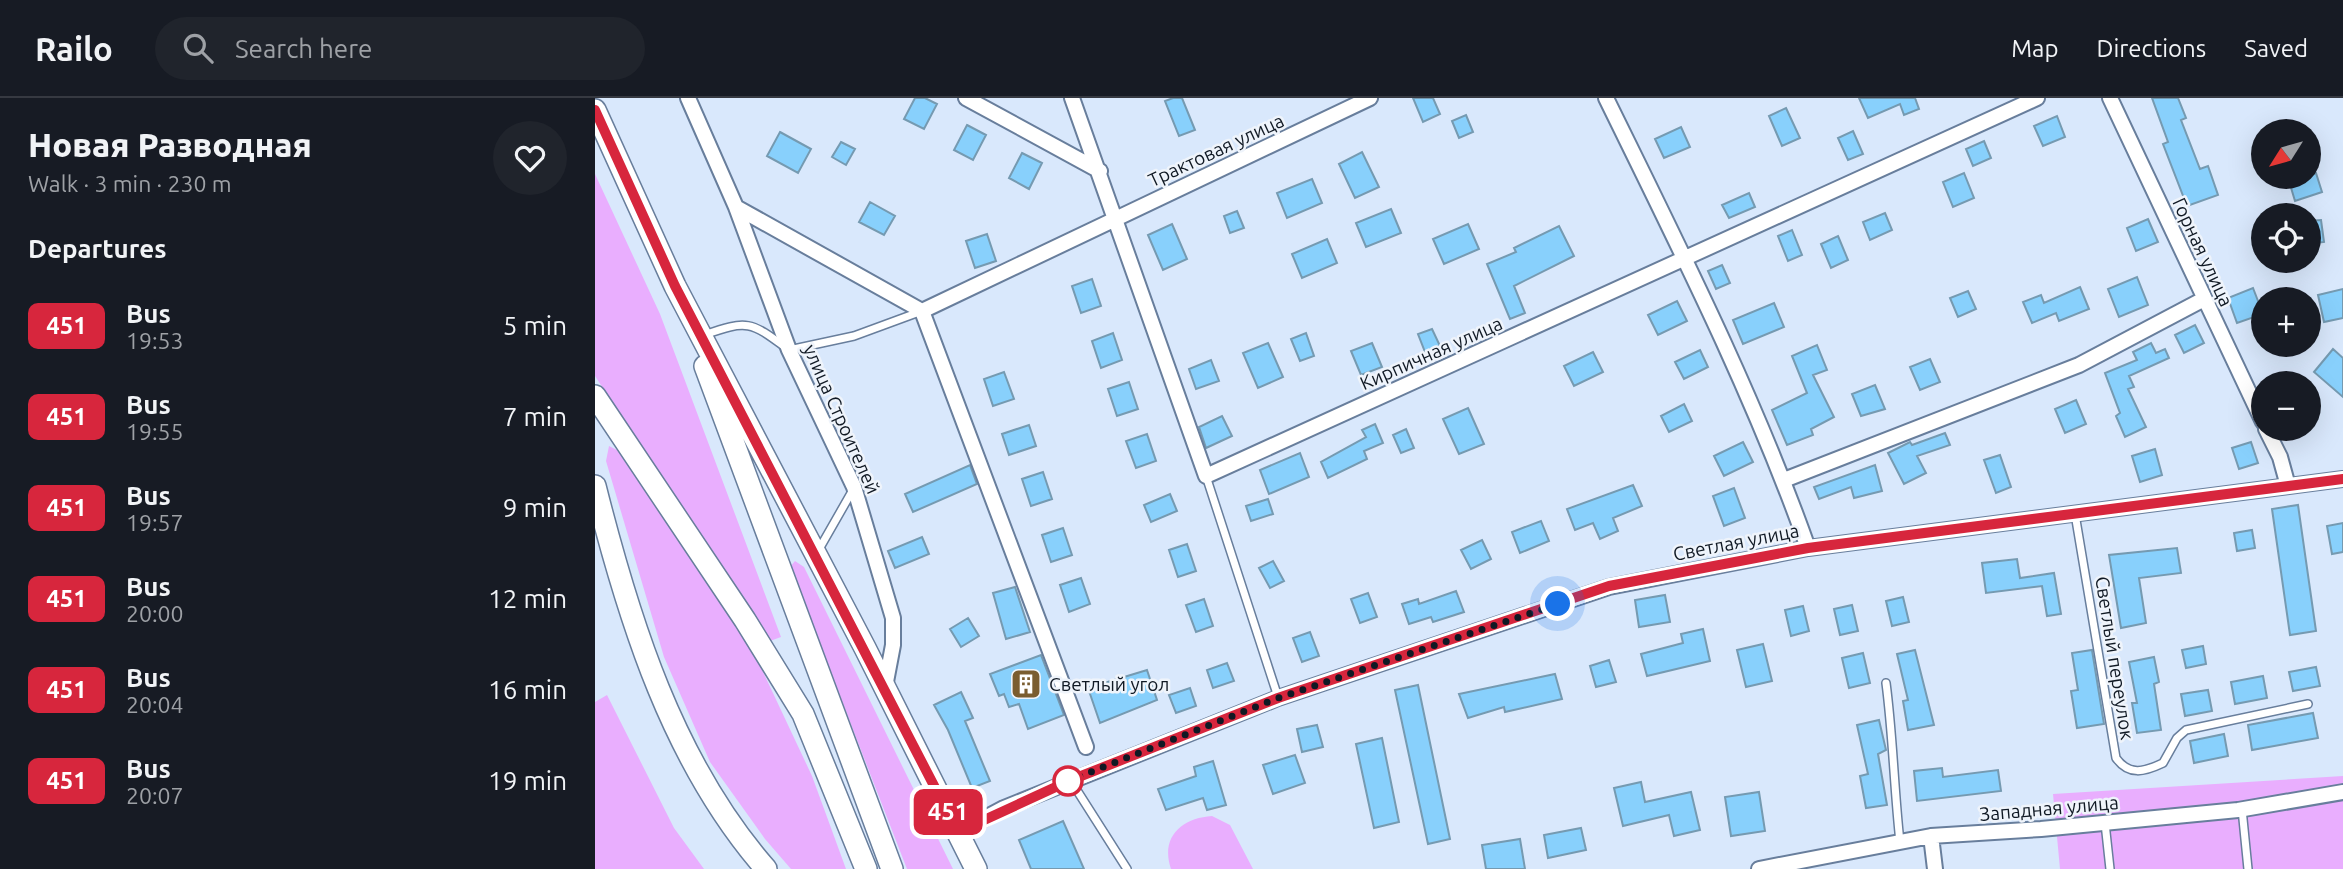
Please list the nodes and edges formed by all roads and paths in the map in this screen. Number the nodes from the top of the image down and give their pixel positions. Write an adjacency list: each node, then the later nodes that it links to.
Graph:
1 (688, 98): 10 (street, улица Строителей)
2 (966, 98): 9 (street)
3 (1072, 98): 9 (street)
4 (1370, 98): 11 (street, Трактовая улица)
5 (1606, 98): 12 (street)
6 (2037, 98): 12 (street, Кирпичная улица)
7 (2110, 98): 14 (street, Горная улица)
8 (595, 110): 13 (main road)
9 (1100, 171): 11 (street)
10 (736, 207): 15 (street); 17 (street, улица Строителей)
11 (1115, 218): 15 (street); 21 (street)
12 (1685, 259): 21 (street, Кирпичная улица); 23 (street)
13 (675, 286): 16 (main road); 45 (main road)
14 (2204, 299): 19 (street, Горная улица); 23 (street)
15 (922, 311): 17 (lane); 34 (street)
16 (702, 336): 17 (lane); 29 (main road)
17 (789, 350): 26 (street, улица Строителей)
18 (595, 396): 44 (main road)
19 (2251, 397)
20 (2272, 441): 25 (street)
21 (1206, 476): 32 (lane)
22 (2343, 479): 25 (street, Светлая улица)
23 (1784, 480): 28 (street)
24 (595, 486): 43 (main road)
25 (2288, 486): 27 (street, Светлая улица)
26 (854, 487): 29 (lane); 31 (street, улица Строителей)
27 (2075, 514): 28 (street, Светлая улица); 33 (lane, Светлый переулок)
28 (1808, 548): 32 (street, Светлая улица)
29 (816, 555): 31 (main road)
30 (1886, 682): 41 (lane)
31 (885, 692): 39 (main road)
32 (1278, 698): 35 (street, Светлая улица)
33 (2308, 704)
34 (1086, 747)
35 (1071, 780): 39 (street, Светлая улица); 47 (lane)
36 (2343, 792): 37 (street, Западная улица)
37 (2242, 809): 38 (street, Западная улица); 51 (lane)
38 (2105, 823): 40 (street, Западная улица); 50 (lane)
39 (958, 832): 46 (main road)
40 (1931, 836): 41 (street, Западная улица); 49 (street)
41 (1901, 842): 42 (street, Западная улица)
42 (1782, 867): 48 (street, Западная улица)
43 (766, 869)
44 (866, 869)
45 (892, 869)
46 (975, 869)
47 (1126, 869)
48 (1759, 869)
49 (1934, 869)
50 (2110, 869)
51 (2248, 869)

